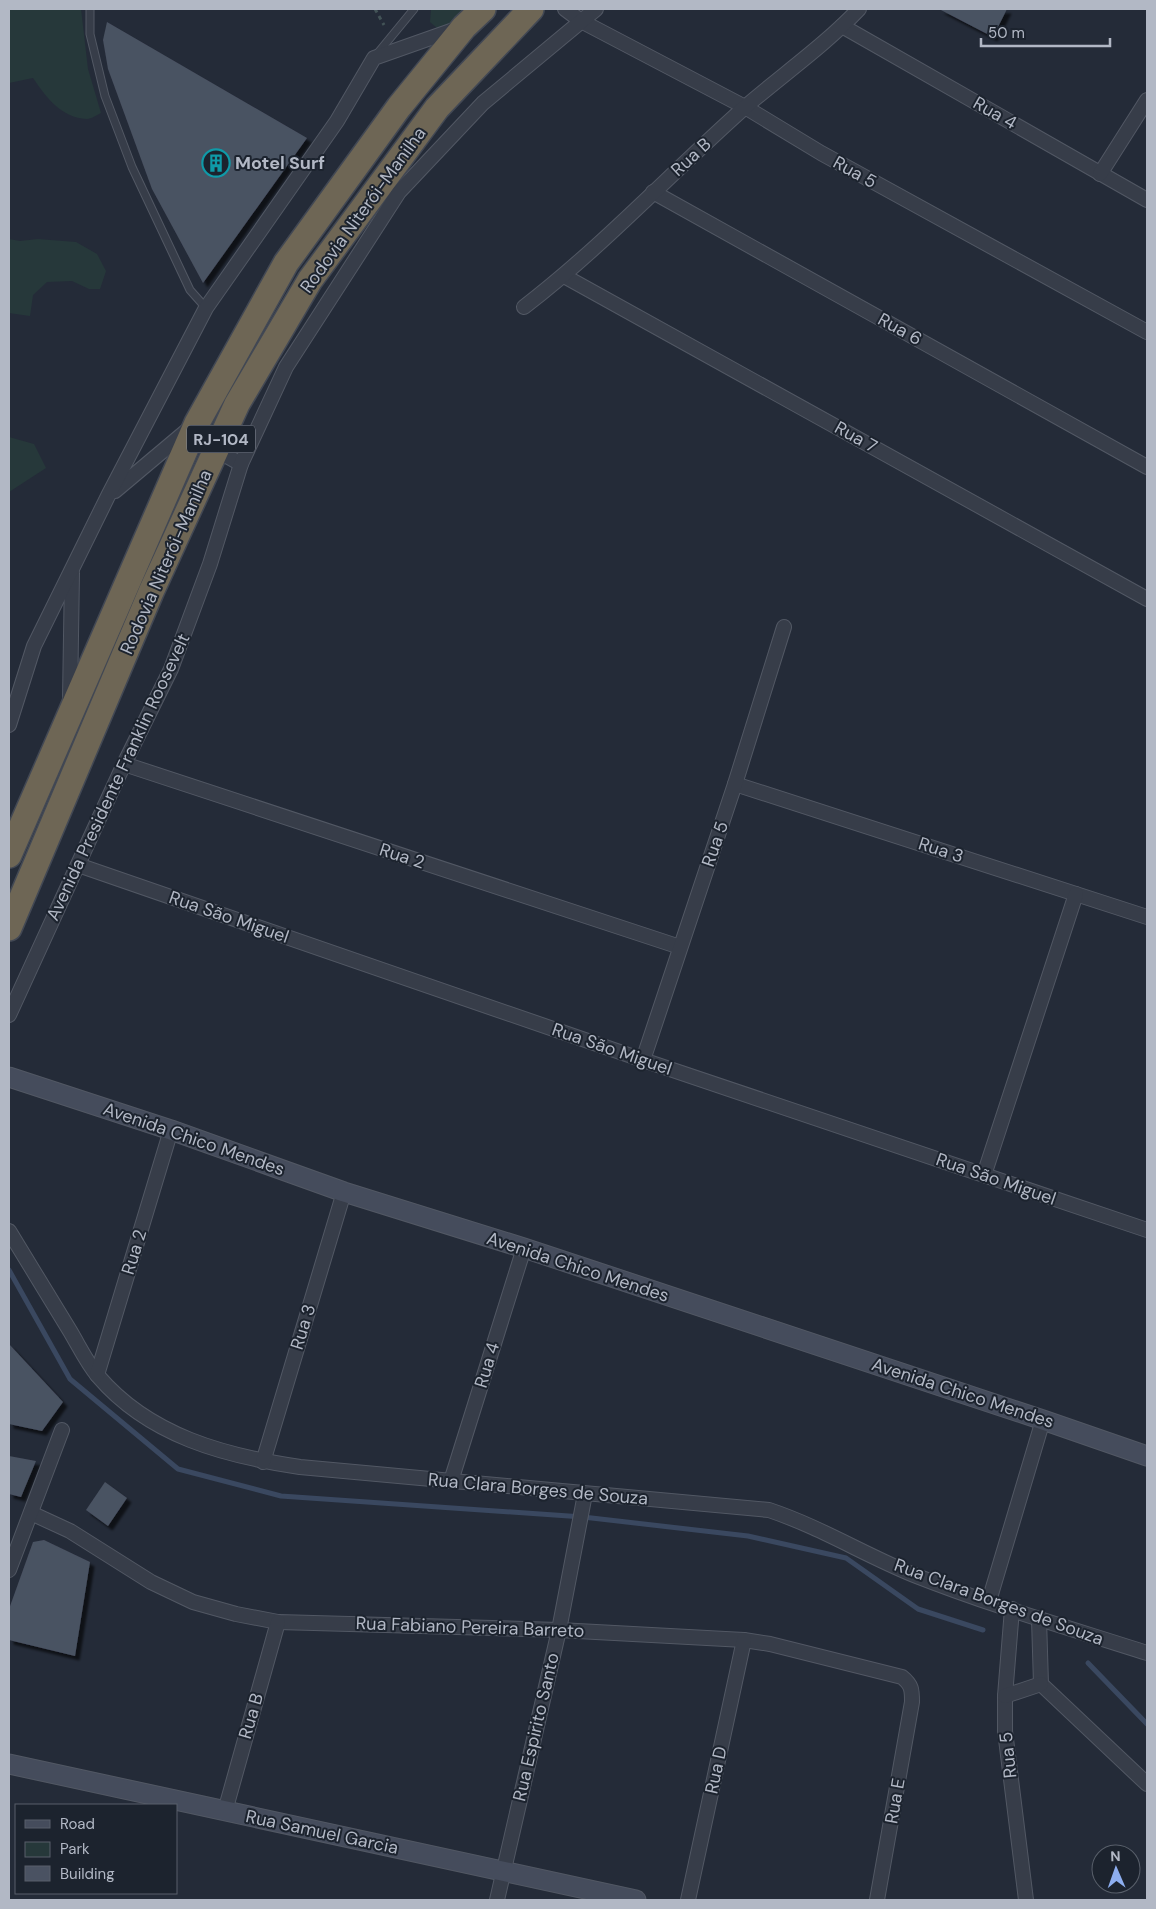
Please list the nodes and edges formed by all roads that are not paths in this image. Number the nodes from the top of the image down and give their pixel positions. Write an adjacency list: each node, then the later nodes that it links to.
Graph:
1 (90, 9): 19 (lane)
2 (414, 9): 11 (lane)
3 (483, 9): 9 (highway, Rodovia Niterói-Manilha / RJ-104)
4 (531, 9): 22 (highway, Rodovia Niterói-Manilha / RJ-104)
5 (565, 9): 8 (street, Rua 5)
6 (596, 9): 8 (street, Avenida Presidente Franklin Roosevelt)
7 (858, 9): 10 (street, Rua B)
8 (581, 21): 13 (street, Rua 5); 23 (street, Avenida Presidente Franklin Roosevelt)
9 (464, 26): 11 (street); 21 (highway, Rodovia Niterói-Manilha / RJ-104)
10 (842, 26): 13 (street, Rua B); 14 (street, Rua 4)
11 (374, 58): 19 (street)
12 (1147, 100): 14 (street)
13 (745, 107): 15 (street, Rua B); 20 (street, Rua 5)
14 (1100, 174): 16 (street, Rua 4)
15 (653, 192): 17 (street, Rua B); 24 (street, Rua 6)
16 (1147, 200)
17 (564, 276): 18 (street, Rua B); 27 (street, Rua 7)
18 (524, 306)
19 (206, 308): 25 (street)
20 (1147, 332)
21 (197, 423): 25 (street); 29 (highway, Rodovia Niterói-Manilha / RJ-104)
22 (216, 450): 23 (street); 37 (highway, Rodovia Niterói-Manilha / RJ-104)
23 (241, 464): 31 (street, Avenida Presidente Franklin Roosevelt)
24 (1147, 467)
25 (108, 496): 26 (street)
26 (72, 570): 29 (street); 30 (street)
27 (1147, 599)
28 (784, 627): 32 (street, Rua 5)
29 (70, 713): 33 (highway, Rodovia Niterói-Manilha / RJ-104)
30 (9, 725)
31 (124, 764): 34 (street, Avenida Presidente Franklin Roosevelt); 38 (street, Rua 2)
32 (735, 784): 35 (street, Rua 3); 38 (street, Rua 5)
33 (9, 855)
34 (78, 865): 39 (street, Avenida Presidente Franklin Roosevelt); 40 (street, Rua São Miguel)
35 (1076, 894): 36 (street, Rua 3); 43 (street)
36 (1147, 917)
37 (9, 928)
38 (680, 947): 40 (street, Rua 5)
39 (9, 1015)
40 (643, 1060): 43 (street, Rua São Miguel)
41 (9, 1076): 42 (street, Avenida Chico Mendes)
42 (170, 1130): 44 (street, Avenida Chico Mendes); 48 (street, Rua 2)
43 (984, 1175): 45 (street, Rua São Miguel)
44 (344, 1192): 47 (street, Avenida Chico Mendes); 52 (street, Rua 3)
45 (1147, 1230)
46 (9, 1231): 48 (street, Rua Clara Borges de Souza)
47 (524, 1248): 49 (street, Avenida Chico Mendes); 53 (street, Rua 4)
48 (97, 1375): 52 (street, Rua Clara Borges de Souza)
49 (1043, 1420): 51 (street, Avenida Chico Mendes); 57 (street)
50 (62, 1430): 55 (street)
51 (1147, 1456)
52 (263, 1462): 53 (street, Rua Clara Borges de Souza)
53 (451, 1481): 54 (street, Rua Clara Borges de Souza)
54 (584, 1501): 57 (street, Rua Clara Borges de Souza); 61 (street, Rua Espirito Santo)
55 (30, 1513): 56 (street); 60 (street, Rua Fabiano Pereira Barreto)
56 (9, 1570)
57 (989, 1601): 58 (street, Rua Clara Borges de Souza)
58 (1012, 1609): 59 (street, Rua Clara Borges de Souza); 65 (street, Rua 5)
59 (1039, 1618): 63 (street, Rua Clara Borges de Souza); 64 (street)
60 (278, 1622): 61 (street, Rua Fabiano Pereira Barreto); 69 (street, Rua B)
61 (559, 1630): 62 (street, Rua Fabiano Pereira Barreto); 70 (street, Rua Espirito Santo)
62 (744, 1640): 66 (street, Rua Fabiano Pereira Barreto); 73 (street, Rua D)
63 (1147, 1654)
64 (1041, 1684): 65 (street); 68 (street)
65 (1005, 1696): 75 (street, Rua 5)
66 (912, 1702): 74 (street, Rua E)
67 (9, 1764): 69 (street, Rua Samuel Garcia)
68 (1147, 1784)
69 (225, 1811): 70 (street, Rua Samuel Garcia)
70 (503, 1871): 71 (street, Rua Espirito Santo); 72 (street, Rua Samuel Garcia)
71 (497, 1900)
72 (636, 1900)
73 (688, 1900)
74 (877, 1900)
75 (1026, 1900)

